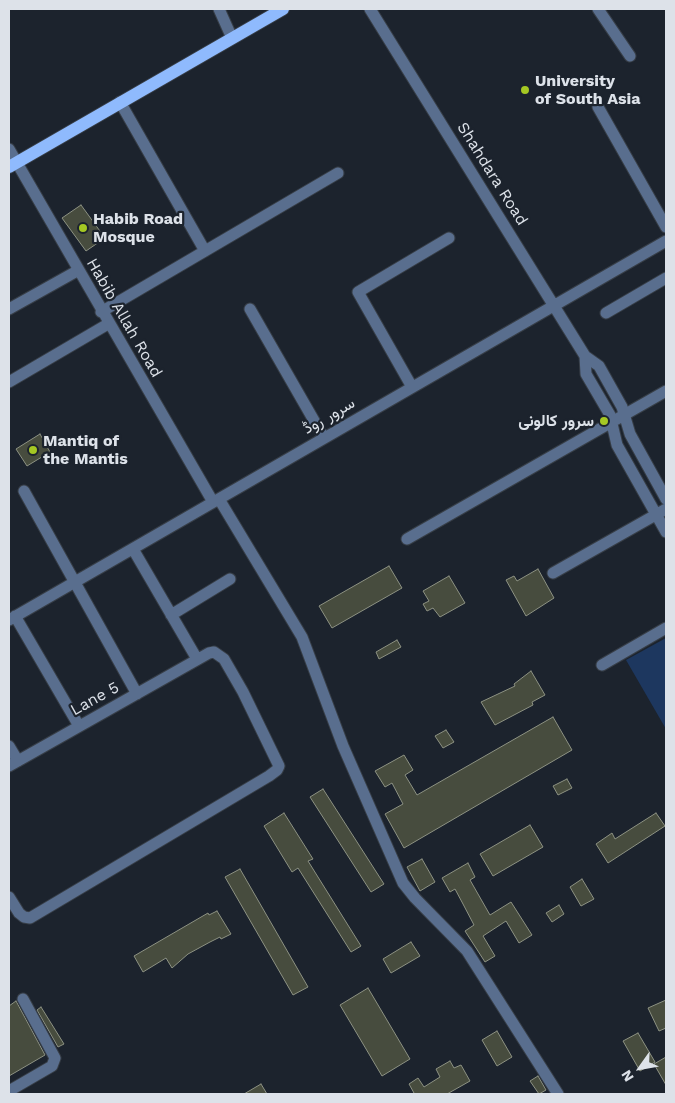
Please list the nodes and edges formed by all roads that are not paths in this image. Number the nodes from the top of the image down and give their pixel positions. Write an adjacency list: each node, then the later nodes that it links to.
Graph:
1 (219, 9): 5 (street)
2 (283, 9): 5 (main road)
3 (370, 9): 18 (street, Shahdara Road)
4 (598, 9): 6 (street)
5 (232, 38): 7 (main road)
6 (630, 56)
7 (120, 102): 10 (main road); 15 (street)
8 (598, 107): 12 (street)
9 (9, 149): 10 (street, Habib Allah Road)
10 (12, 165): 16 (street, Habib Allah Road)
11 (338, 173): 15 (street)
12 (666, 227)
13 (448, 238): 26 (street)
14 (666, 241): 18 (street, سرور روڈ)
15 (205, 251): 21 (street)
16 (77, 270): 19 (street); 21 (street, Habib Allah Road)
17 (666, 278): 22 (street)
18 (554, 305): 24 (street, Shahdara Road); 26 (street, سرور روڈ)
19 (9, 309)
20 (250, 309): 30 (street)
21 (102, 312): 23 (street, Habib Allah Road)
22 (606, 313)
23 (108, 324): 25 (street); 33 (street, Habib Allah Road)
24 (585, 356): 28 (street, Shahdara Road); 29 (street, Shahdara Road)
25 (9, 382)
26 (412, 388): 30 (street, سرور روڈ)
27 (666, 391): 28 (street)
28 (624, 414): 29 (street); 32 (street, Shahdara Road)
29 (611, 422): 34 (street, Shahdara Road); 36 (street)
30 (324, 438): 33 (street, سرور روڈ)
31 (24, 491): 40 (street)
32 (666, 498)
33 (216, 500): 37 (street, سرور روڈ); 53 (street, Habib Allah Road)
34 (661, 512): 35 (street, Shahdara Road); 38 (street)
35 (666, 532)
36 (407, 540)
37 (133, 549): 40 (street, سرور روڈ); 41 (street)
38 (553, 573)
39 (230, 579): 41 (street)
40 (74, 583): 42 (street, سرور روڈ); 46 (street)
41 (171, 615): 44 (street)
42 (12, 618): 47 (street)
43 (666, 628): 45 (street)
44 (197, 660): 46 (street, Lane 5); 50 (street, Lane 5)
45 (602, 665)
46 (137, 694): 47 (street, Lane 5)
47 (79, 726): 49 (street, Lane 5)
48 (9, 746): 49 (street)
49 (13, 764)
50 (9, 897)
51 (23, 1000): 52 (street)
52 (9, 1091)
53 (558, 1094)

